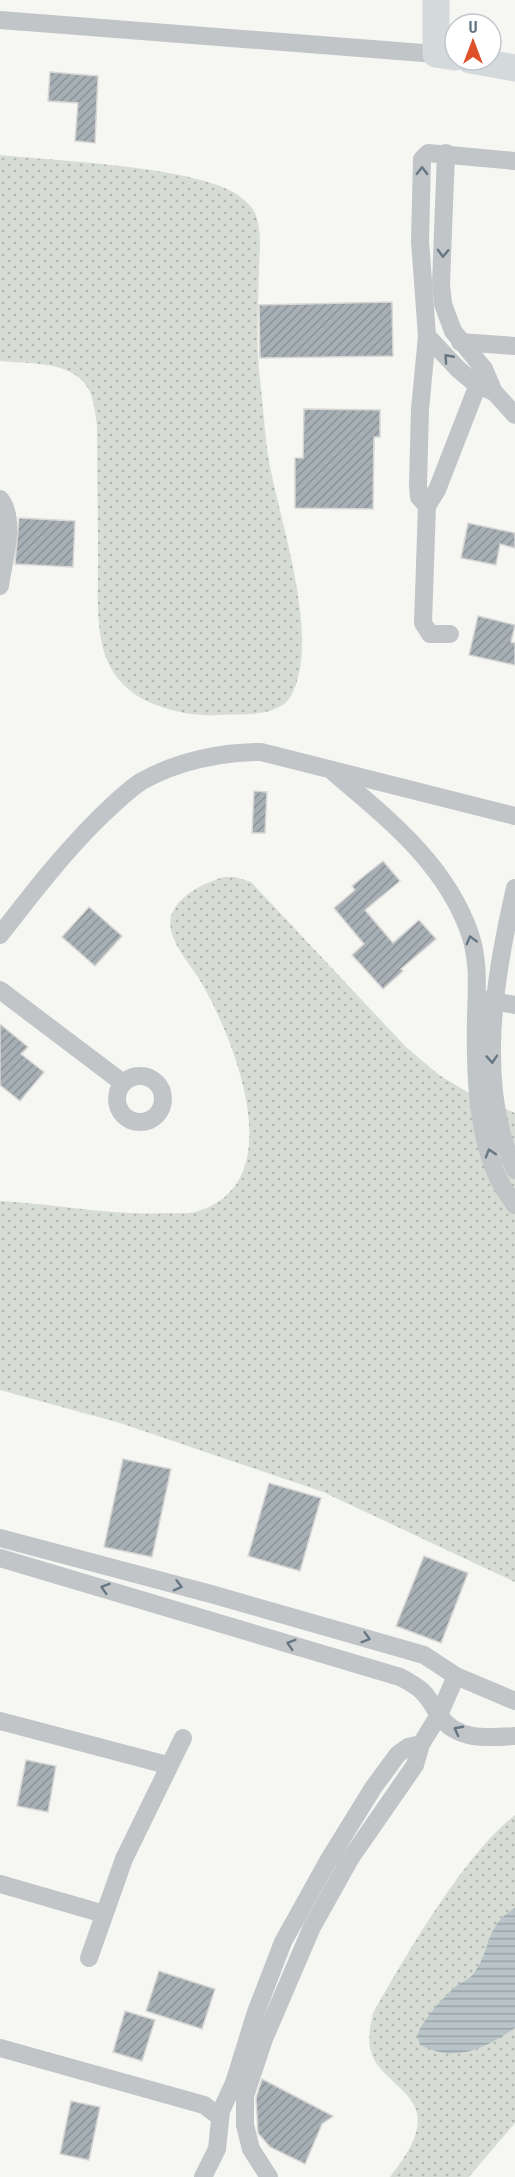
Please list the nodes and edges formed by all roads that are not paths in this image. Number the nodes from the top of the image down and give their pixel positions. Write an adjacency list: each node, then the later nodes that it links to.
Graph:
1 (436, 0): 3 (street)
2 (0, 20): 4 (street)
3 (443, 44)
4 (443, 56)
5 (446, 153): 6 (street); 7 (street, one-way to 5); 8 (street, one-way to 8)
6 (515, 161)
7 (427, 336): 10 (street, one-way to 7); 13 (street)
8 (460, 342): 9 (street); 10 (street)
9 (515, 346)
10 (480, 377): 11 (street); 13 (street)
11 (515, 415)
12 (0, 499): 14 (street)
13 (427, 506): 15 (street)
14 (0, 586)
15 (450, 634)
16 (329, 769): 17 (street); 19 (street); 21 (street, one-way to 16)
17 (515, 816)
18 (515, 888): 21 (street)
19 (0, 935)
20 (0, 990): 23 (street)
21 (486, 999): 22 (street); 24 (street, one-way to 24); 25 (street, one-way to 21)
22 (515, 1005)
23 (123, 1083)
24 (515, 1170)
25 (515, 1205)
26 (0, 1539): 28 (street, one-way to 28)
27 (0, 1558): 30 (street, one-way to 27)
28 (456, 1676): 29 (street); 30 (street)
29 (515, 1701)
30 (439, 1715): 32 (street, one-way to 30); 34 (street)
31 (0, 1721): 35 (street)
32 (515, 1736)
33 (183, 1738): 35 (street)
34 (421, 1744): 40 (street); 42 (street)
35 (167, 1766): 37 (street)
36 (0, 1884): 37 (street)
37 (104, 1914): 38 (street)
38 (89, 1958)
39 (0, 2048): 40 (street)
40 (220, 2117): 41 (street)
41 (203, 2177)
42 (269, 2177)

